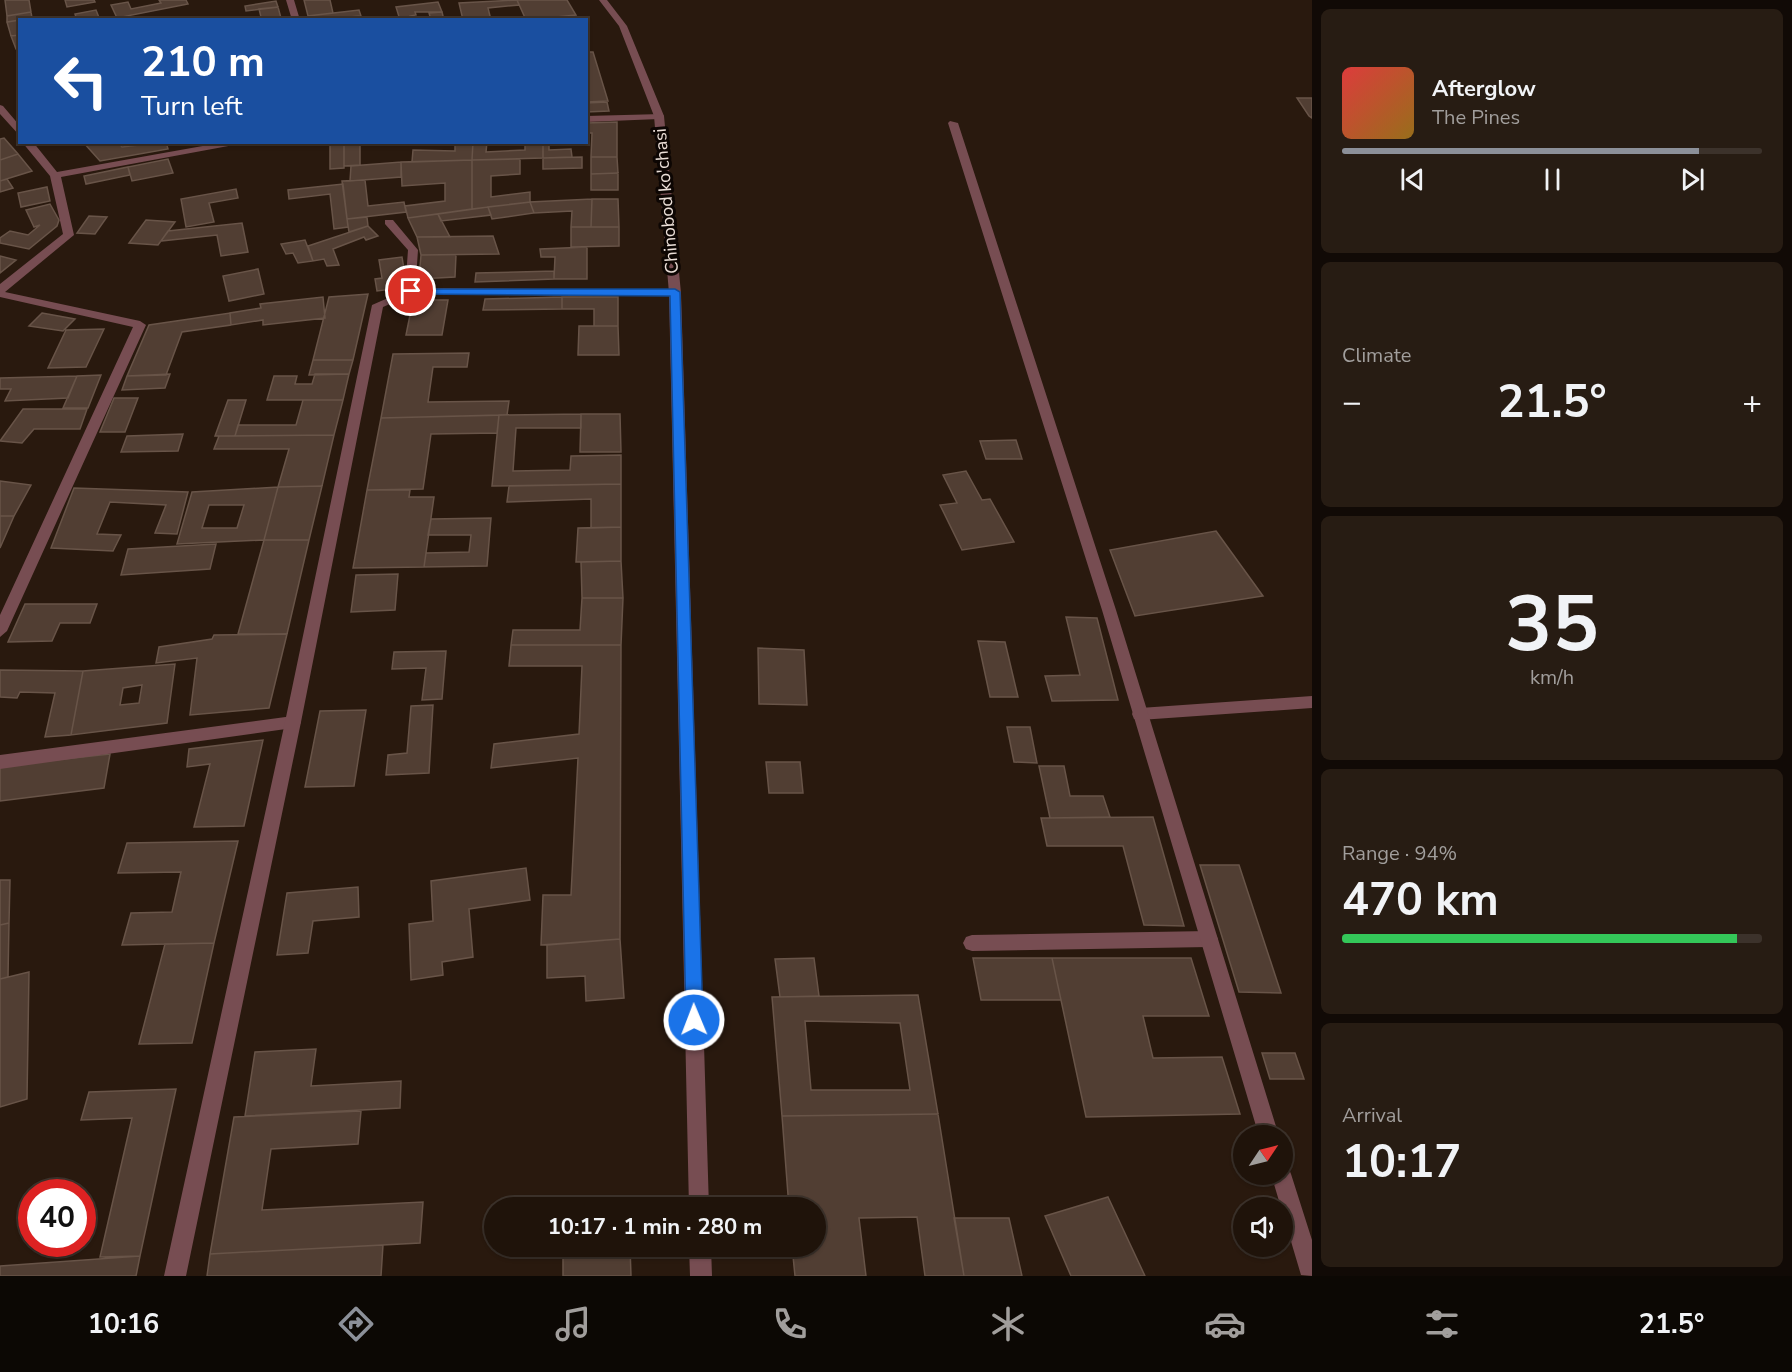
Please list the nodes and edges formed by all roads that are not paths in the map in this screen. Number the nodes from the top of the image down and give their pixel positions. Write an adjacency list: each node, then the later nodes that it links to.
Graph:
1 (290, 0): 3 (street)
2 (603, 0): 5 (street, Chinobod ko'chasi)
3 (295, 18)
4 (0, 108): 8 (street)
5 (658, 116): 6 (street); 15 (street, Chinobod ko'chasi)
6 (588, 119)
7 (953, 123): 18 (street)
8 (18, 130)
9 (29, 144): 11 (street)
10 (234, 144): 11 (street)
11 (55, 176): 14 (street)
12 (389, 222): 13 (street)
13 (411, 291): 15 (street); 19 (street)
14 (0, 292): 16 (street)
15 (675, 292): 25 (street, Chinobod ko'chasi)
16 (0, 631)
17 (1312, 702): 18 (street)
18 (1140, 714): 21 (street)
19 (293, 722): 20 (street); 28 (street)
20 (0, 762)
21 (1209, 939): 22 (street); 23 (street)
22 (972, 943)
23 (1266, 1125)
24 (1284, 1185): 27 (street)
25 (699, 1197)
26 (700, 1257): 29 (street)
27 (1312, 1275)
28 (175, 1276)
29 (701, 1276)

